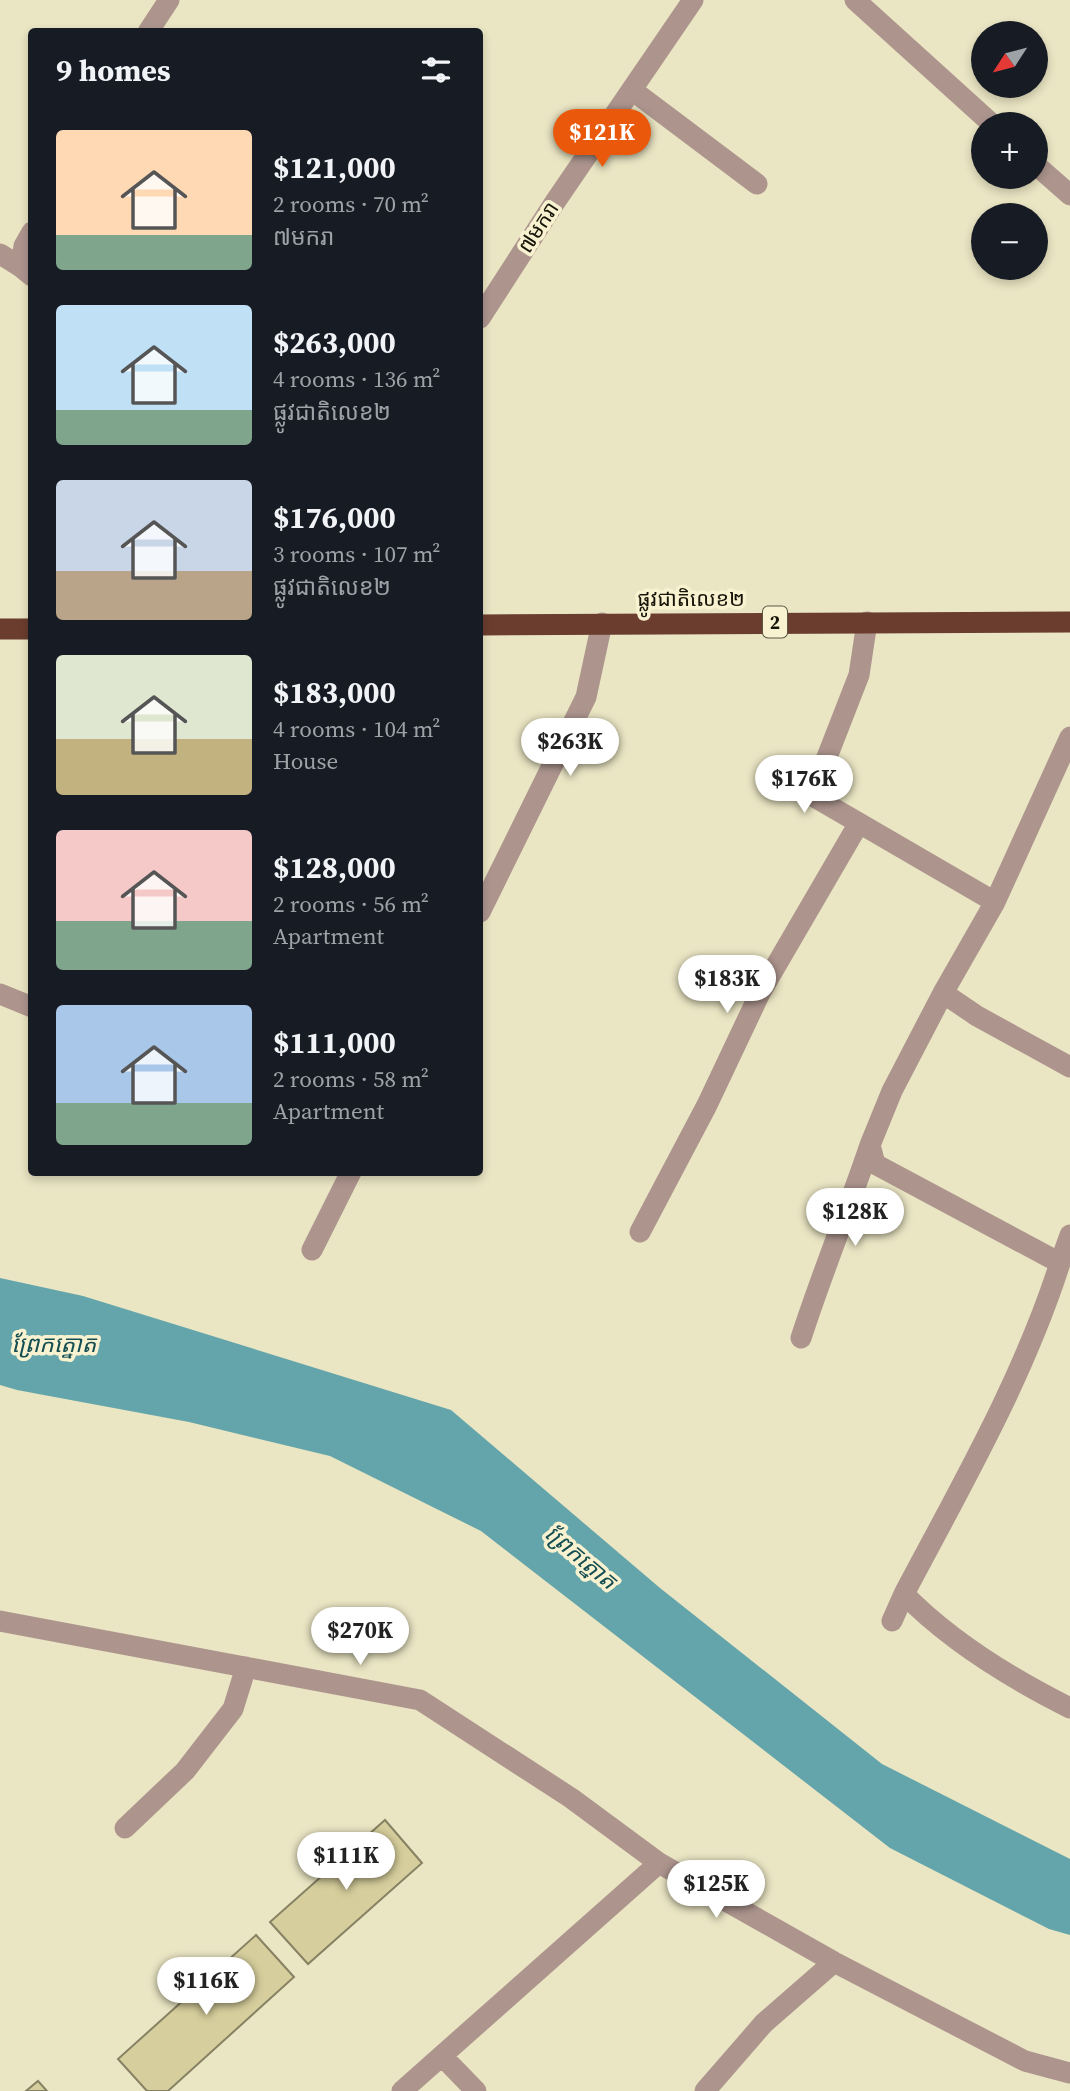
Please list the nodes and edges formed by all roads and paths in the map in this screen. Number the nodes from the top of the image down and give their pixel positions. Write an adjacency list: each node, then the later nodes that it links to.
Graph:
1 (169, 0): 4 (street)
2 (693, 0): 5 (street, ៧មករា)
3 (855, 0): 6 (street)
4 (151, 28)
5 (632, 90): 8 (street); 13 (street, ៧មករា)
6 (979, 112)
7 (1048, 175): 9 (street)
8 (757, 184)
9 (1070, 195)
10 (28, 239): 12 (street)
11 (0, 254): 12 (street)
12 (27, 272)
13 (483, 313)
14 (867, 622): 15 (highway, ផ្លូវជាតិលេខ២ / 2); 16 (highway, ផ្លូវជាតិលេខ២ / 2); 21 (street)
15 (1070, 622)
16 (602, 623): 17 (highway, ផ្លូវជាតិលេខ២ / 2); 23 (street)
17 (483, 625)
18 (0, 629): 19 (highway)
19 (28, 629)
20 (1070, 737): 22 (street)
21 (859, 823): 22 (street); 30 (street)
22 (995, 902): 24 (street)
23 (483, 906)
24 (943, 993): 27 (street); 28 (street)
25 (0, 994): 26 (street)
26 (28, 1005)
27 (1070, 1067)
28 (870, 1145): 33 (street); 34 (street)
29 (349, 1176): 32 (street)
30 (640, 1232)
31 (1070, 1235): 33 (street)
32 (313, 1250)
33 (1060, 1263): 35 (street)
34 (801, 1338)
35 (904, 1594): 37 (street); 39 (street)
36 (0, 1621): 38 (street)
37 (892, 1621)
38 (246, 1667): 40 (street); 41 (street)
39 (1070, 1708)
40 (125, 1828)
41 (659, 1863): 42 (street); 43 (street)
42 (834, 1962): 44 (street); 47 (street)
43 (442, 2056): 45 (street); 46 (street)
44 (1070, 2073)
45 (402, 2091)
46 (476, 2091)
47 (705, 2091)

